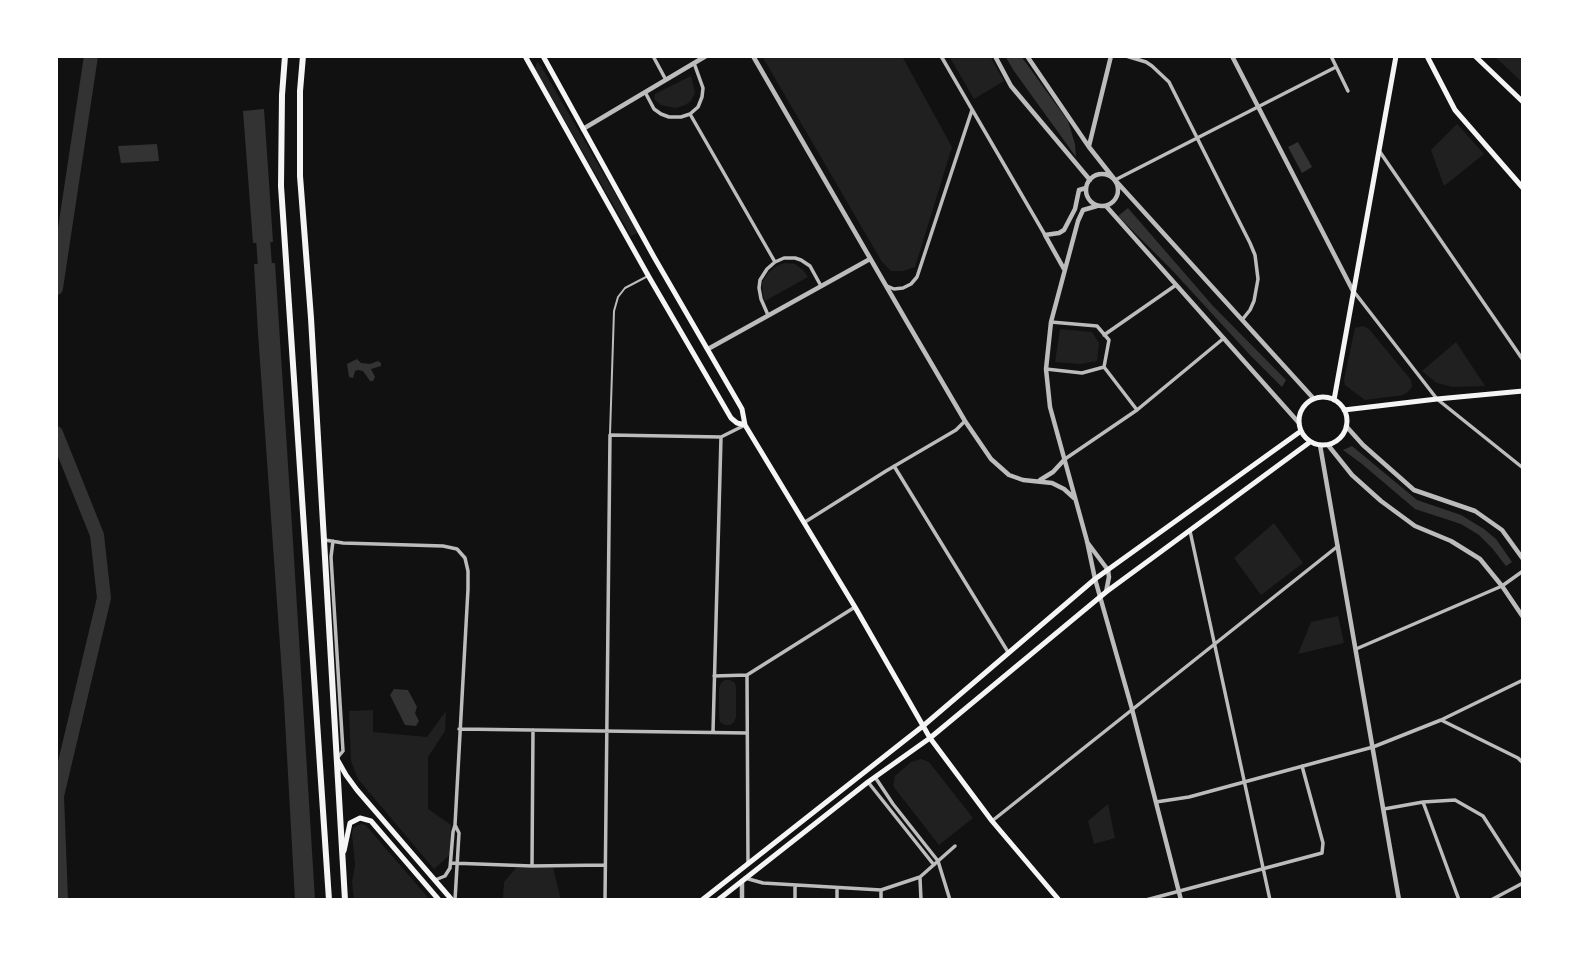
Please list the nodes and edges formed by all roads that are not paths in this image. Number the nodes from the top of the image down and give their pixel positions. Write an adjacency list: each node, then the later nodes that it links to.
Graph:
1 (285, 56): 138 (highway)
2 (303, 56): 81 (highway)
3 (524, 56): 41 (main road)
4 (543, 56): 27 (main road)
5 (653, 56): 20 (street)
6 (706, 56): 18 (street)
7 (753, 56): 39 (street)
8 (941, 56): 25 (street)
9 (995, 56): 31 (street)
10 (1027, 56): 29 (street)
11 (1111, 56): 29 (street)
12 (1126, 56): 28 (street)
13 (1232, 56): 24 (street)
14 (1331, 56): 19 (street)
15 (1396, 56): 30 (main road)
16 (1427, 56): 34 (main road)
17 (1475, 56): 23 (main road)
18 (694, 63): 20 (street); 26 (street)
19 (1336, 67): 21 (street); 24 (street)
20 (666, 80): 22 (street)
21 (1348, 91)
22 (645, 92): 26 (street); 27 (street)
23 (1523, 102)
24 (1258, 106): 28 (street); 48 (street)
25 (972, 110): 37 (street); 45 (street)
26 (690, 114): 40 (street)
27 (582, 129): 38 (main road)
28 (1197, 137): 32 (street); 50 (street)
29 (1089, 146): 32 (street)
30 (1379, 150): 48 (main road); 55 (street)
31 (1090, 180): 32 (street); 33 (street)
32 (1115, 180): 36 (street); 50 (street)
33 (1086, 188): 35 (street); 37 (street)
34 (1523, 188)
35 (1097, 205): 36 (street); 42 (street)
36 (1106, 206): 46 (street)
37 (1045, 234): 42 (street)
38 (654, 257): 41 (main road); 43 (main road)
39 (870, 259): 45 (street); 47 (street)
40 (775, 262): 47 (street); 49 (street)
41 (641, 263): 44 (main road)
42 (1065, 269): 51 (street)
43 (662, 271): 44 (main road); 54 (main road)
44 (649, 277): 66 (main road); 69 (lane)
45 (886, 285): 64 (street)
46 (1176, 285): 52 (street); 53 (street)
47 (821, 286): 49 (street)
48 (1353, 291): 60 (street); 61 (main road)
49 (768, 315): 54 (street)
50 (1242, 320): 59 (street)
51 (1051, 322): 52 (street); 57 (street)
52 (1104, 335): 56 (street)
53 (1224, 338): 62 (street); 65 (street)
54 (708, 349): 66 (main road)
55 (1523, 360)
56 (1104, 367): 57 (street); 62 (street)
57 (1046, 369): 74 (street)
58 (1523, 391): 60 (main road)
59 (1314, 399): 61 (main road); 65 (main road)
60 (1437, 399): 63 (main road); 76 (street)
61 (1334, 400): 63 (main road)
62 (1137, 410): 74 (street)
63 (1344, 410): 67 (main road)
64 (965, 421): 75 (street); 77 (street)
65 (1299, 423): 68 (main road)
66 (745, 425): 70 (street); 79 (main road)
67 (1346, 426): 73 (main road); 85 (street)
68 (1301, 431): 71 (main road); 86 (main road)
69 (610, 435): 70 (street); 104 (street)
70 (722, 438): 97 (street)
71 (1310, 442): 72 (main road); 80 (main road)
72 (1320, 445): 73 (main road); 84 (street)
73 (1328, 445): 89 (street)
74 (1065, 459): 77 (street); 78 (street)
75 (894, 466): 79 (street); 95 (street)
76 (1523, 468)
77 (1039, 481): 78 (street)
78 (1075, 499): 83 (street)
79 (804, 523): 91 (main road)
80 (1190, 531): 90 (main road); 93 (street)
81 (323, 540): 82 (street); 109 (highway)
82 (333, 541): 102 (street); 109 (street)
83 (1087, 541): 86 (street); 88 (street)
84 (1338, 546): 93 (street); 94 (street)
85 (1523, 559)
86 (1108, 570): 88 (main road); 90 (street)
87 (1523, 571): 89 (street)
88 (1095, 579): 90 (street); 95 (main road)
89 (1502, 586): 92 (street); 94 (street)
90 (1103, 595): 99 (street); 107 (main road)
91 (855, 607): 96 (street); 101 (main road)
92 (1523, 617)
93 (1214, 645): 99 (street); 114 (street)
94 (1356, 649): 108 (street)
95 (1008, 652): 101 (main road)
96 (747, 675): 97 (street); 106 (street)
97 (713, 676): 105 (street)
98 (1523, 680): 100 (street)
99 (1132, 709): 115 (street); 118 (street)
100 (1441, 720): 108 (street); 110 (street)
101 (923, 726): 107 (main road); 125 (main road)
102 (459, 729): 103 (street); 119 (street)
103 (533, 730): 104 (street); 128 (street)
104 (606, 730): 105 (street); 126 (street)
105 (713, 732): 106 (street)
106 (747, 733): 125 (street)
107 (930, 738): 112 (main road); 118 (main road)
108 (1373, 747): 111 (street); 117 (street)
109 (337, 758): 121 (highway); 131 (main road)
110 (1523, 763)
111 (1303, 766): 114 (street); 129 (street)
112 (875, 777): 113 (main road); 122 (street)
113 (868, 782): 127 (street); 132 (main road)
114 (1244, 783): 115 (street); 129 (street)
115 (1156, 802): 137 (street)
116 (1423, 802): 117 (street); 133 (street); 156 (street)
117 (1384, 809): 155 (street)
118 (992, 821): 151 (main road)
119 (455, 825): 123 (street); 124 (street)
120 (956, 846): 122 (street)
121 (343, 854): 139 (highway); 140 (main road)
122 (938, 861): 127 (street); 150 (street)
123 (451, 863): 124 (street); 131 (street)
124 (457, 863): 128 (street); 141 (street)
125 (748, 864): 143 (main road)
126 (606, 865): 128 (street); 142 (street)
127 (934, 865): 130 (street)
128 (532, 866)
129 (1264, 869): 137 (street); 154 (street)
130 (920, 877): 136 (street); 149 (street)
131 (435, 880): 141 (main road)
132 (743, 880): 134 (street); 144 (main road); 145 (street)
133 (1523, 880): 157 (street)
134 (794, 885): 135 (street); 146 (street)
135 (836, 888): 136 (street); 147 (street)
136 (881, 890): 148 (street)
137 (1179, 891): 152 (street); 153 (street)
138 (329, 900)
139 (345, 900)
140 (439, 900)
141 (454, 900)
142 (605, 900)
143 (702, 900)
144 (718, 900)
145 (742, 900)
146 (795, 900)
147 (837, 900)
148 (881, 900)
149 (921, 900)
150 (950, 900)
151 (1059, 900)
152 (1146, 900)
153 (1181, 900)
154 (1270, 900)
155 (1399, 900)
156 (1459, 900)
157 (1491, 900)

